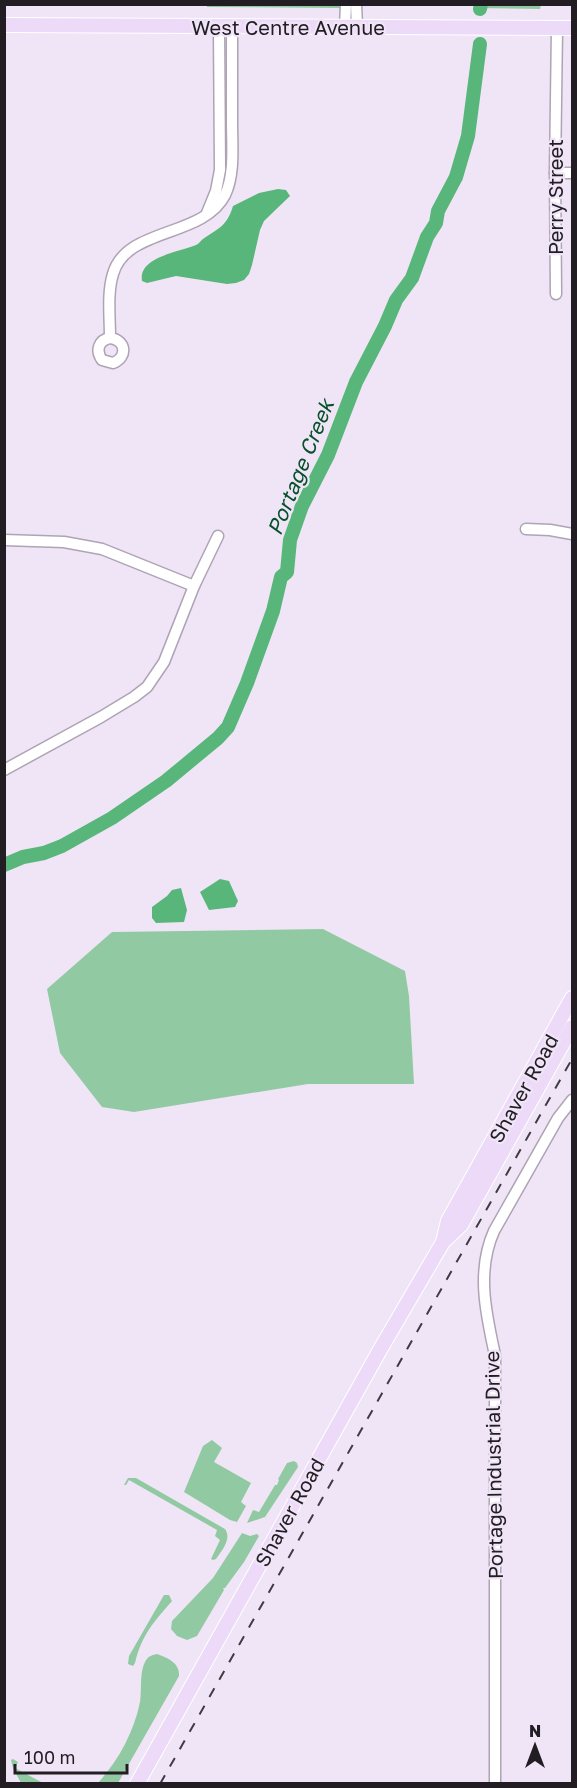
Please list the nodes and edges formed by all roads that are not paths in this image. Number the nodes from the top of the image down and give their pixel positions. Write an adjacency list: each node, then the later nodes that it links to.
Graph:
1 (346, 4): 5 (street)
2 (356, 4): 5 (street)
3 (4, 25): 4 (main road, West Centre Avenue)
4 (226, 27): 5 (main road, West Centre Avenue); 8 (street); 9 (street)
5 (351, 27): 6 (main road, West Centre Avenue)
6 (557, 28): 7 (main road, West Centre Avenue); 11 (street, Perry Street)
7 (573, 28)
8 (220, 106): 9 (street); 10 (street)
9 (232, 106): 10 (street)
10 (226, 160): 14 (street)
11 (555, 173): 12 (street); 13 (street, Perry Street)
12 (573, 173)
13 (555, 294)
14 (110, 338)
15 (526, 529): 16 (street)
16 (573, 534)
17 (218, 536): 19 (street)
18 (4, 540): 19 (street)
19 (194, 586): 20 (street)
20 (4, 770)
21 (573, 999): 24 (main road, Shaver Road)
22 (573, 1027): 24 (main road, Shaver Road)
23 (573, 1100): 26 (street, Portage Industrial Drive)
24 (443, 1242): 25 (main road, Shaver Road)
25 (137, 1784)
26 (495, 1784)

